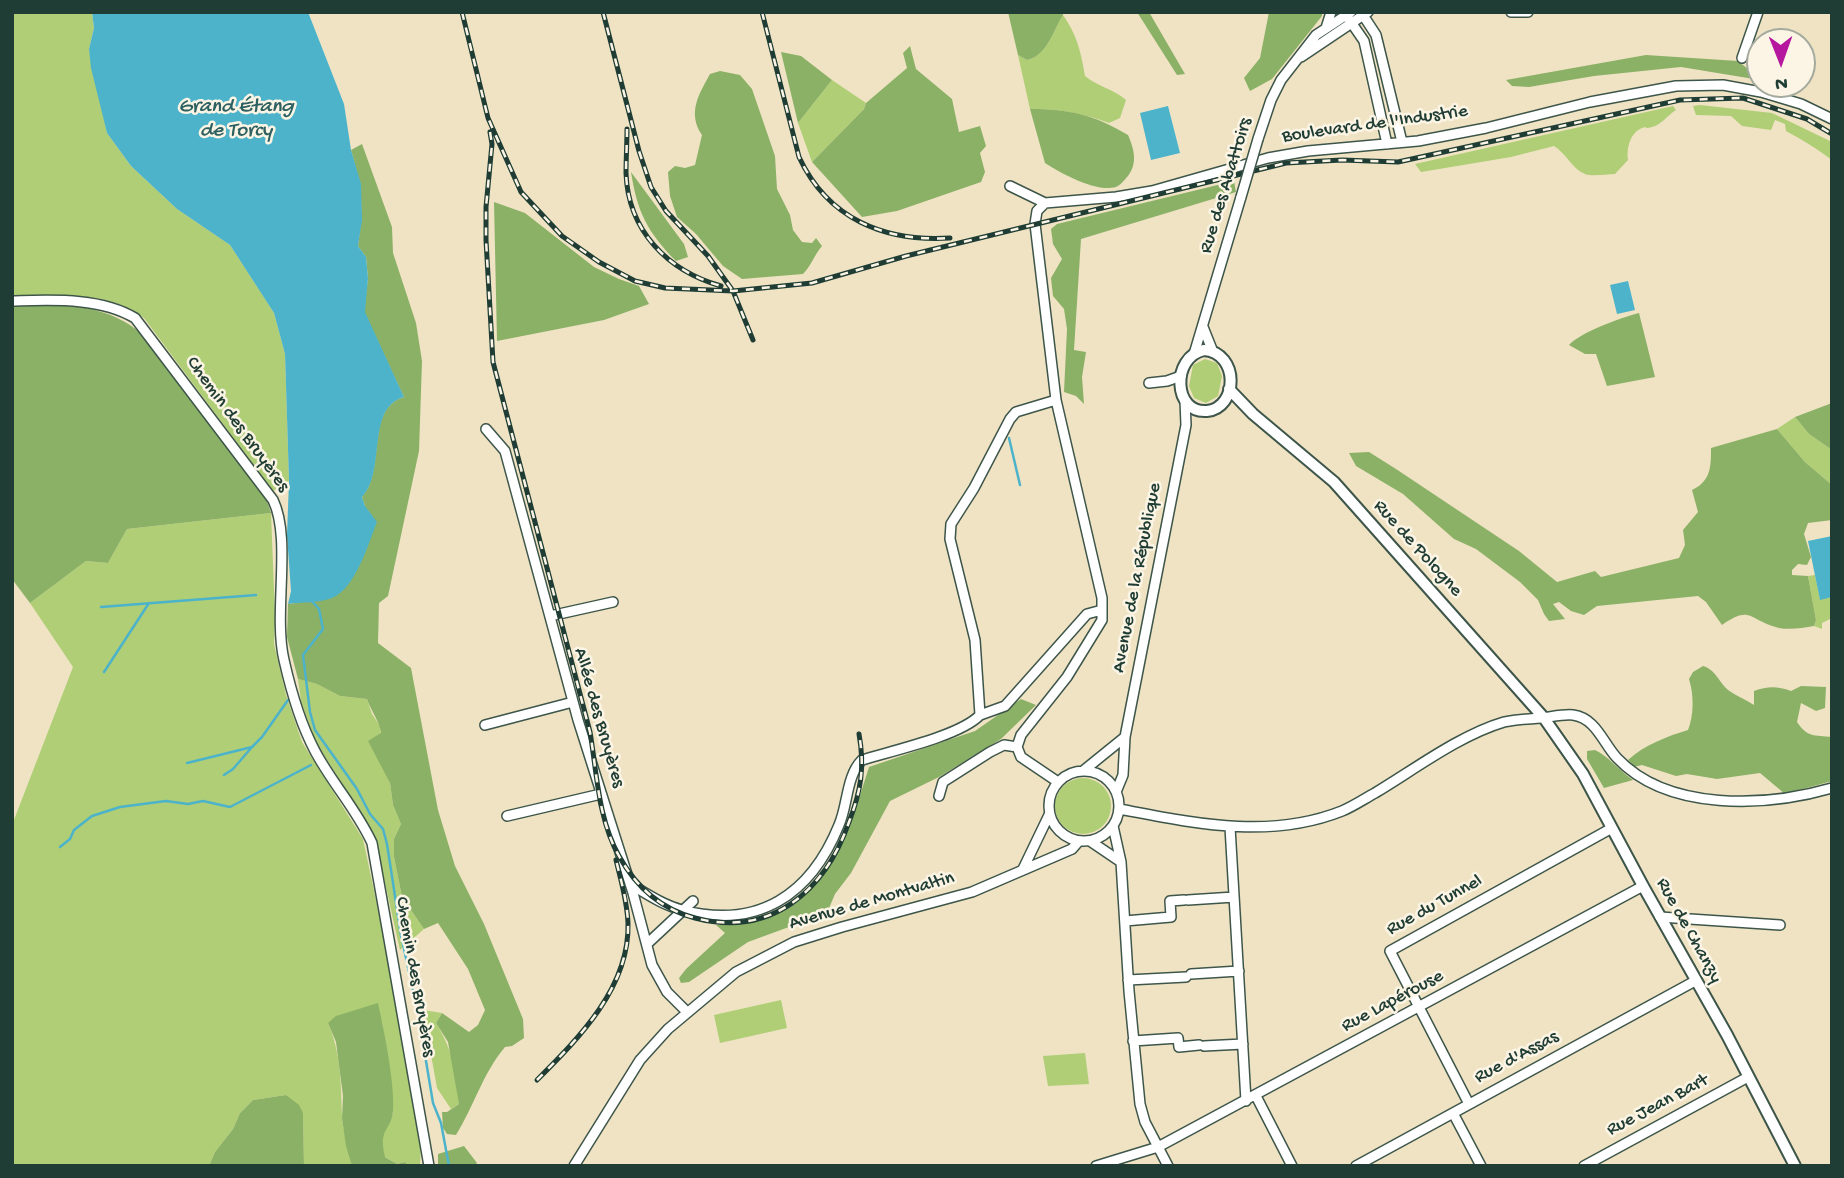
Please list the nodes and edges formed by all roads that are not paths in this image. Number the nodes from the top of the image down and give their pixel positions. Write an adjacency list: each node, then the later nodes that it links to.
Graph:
1 (1331, 12): 7 (street)
2 (1511, 12): 3 (street)
3 (1528, 12)
4 (1758, 12): 8 (street)
5 (1364, 13): 6 (street); 11 (street)
6 (1348, 16): 7 (street); 9 (street); 12 (street)
7 (1326, 28): 9 (street, Rue des Abattoirs)
8 (1742, 58)
9 (1297, 60): 16 (street, Rue des Abattoirs, bridge)
10 (1832, 119): 11 (street, Boulevard de l'Industrie)
11 (1402, 142): 12 (street, Boulevard de l'Industrie)
12 (1387, 144): 14 (street, Boulevard de l'Industrie)
13 (1010, 186): 14 (street)
14 (1045, 203): 22 (street)
15 (12, 301): 75 (street, Chemin des Bruyères)
16 (1203, 327): 17 (street); 18 (street, Rue des Abattoirs)
17 (1213, 352): 18 (main road); 20 (main road)
18 (1194, 354): 19 (main road)
19 (1181, 376): 21 (main road); 21 (street)
20 (1230, 389): 23 (main road); 25 (main road, Rue de Pologne)
21 (1183, 396): 24 (main road); 26 (street, Avenue de la République)
22 (1056, 400): 29 (street); 32 (street)
23 (1222, 404): 24 (main road); 25 (main road, Rue de Pologne)
24 (1201, 411): 26 (street)
25 (1253, 414): 33 (main road, Rue de Pologne)
26 (1186, 425): 35 (street, Avenue de la République)
27 (486, 429): 30 (street, Allée des Bruyères)
28 (613, 602): 30 (street)
29 (1102, 610): 32 (street); 36 (street)
30 (550, 616): 31 (street, Allée des Bruyères)
31 (573, 702): 34 (street); 41 (street, Allée des Bruyères)
32 (980, 715): 57 (street)
33 (1544, 718): 39 (street); 47 (street); 48 (main road, Rue de Chanzy)
34 (485, 725)
35 (1125, 737): 37 (street); 40 (street, Avenue de la République)
36 (1017, 747): 38 (street); 42 (street)
37 (1083, 771): 38 (street); 40 (street)
38 (1058, 782): 44 (street)
39 (1832, 788)
40 (1116, 792): 43 (street)
41 (601, 794): 45 (street); 53 (street, Allée des Bruyères)
42 (939, 796)
43 (1119, 809): 46 (street); 47 (street)
44 (1049, 815): 49 (street); 52 (street)
45 (507, 816)
46 (1113, 826): 50 (street); 51 (street)
47 (1230, 827): 55 (street)
48 (1612, 828): 54 (main road, Rue de Chanzy); 65 (street, Rue du Tunnel)
49 (1079, 841): 50 (street); 52 (street, Avenue de Montvaltin)
50 (1090, 841): 51 (street)
51 (1121, 862): 59 (street)
52 (1023, 869): 66 (street, Avenue de Montvaltin)
53 (630, 884): 57 (street); 61 (street, Allée des Bruyères)
54 (1643, 886): 58 (main road, Rue de Chanzy); 65 (street, Rue Lapérouse)
55 (1234, 897): 59 (street); 62 (street)
56 (693, 901): 57 (street)
57 (683, 910): 61 (street)
58 (1660, 917): 60 (street); 64 (main road, Rue de Chanzy)
59 (1125, 920): 63 (street)
60 (1780, 925)
61 (647, 944): 66 (street, Allée des Bruyères)
62 (1238, 971): 63 (street); 68 (street)
63 (1128, 980): 67 (street)
64 (1695, 981): 69 (main road, Rue de Chanzy); 72 (street, Rue d'Assas)
65 (1418, 1009): 70 (street, Rue Lapérouse); 72 (street, Rue du Tunnel)
66 (687, 1012): 76 (street, Avenue de Montvaltin)
67 (1133, 1041): 68 (street); 74 (street)
68 (1243, 1044): 71 (street)
69 (1748, 1077): 82 (street, Rue Jean Bart); 83 (main road, Rue de Chanzy)
70 (1256, 1096): 71 (street, Rue Lapérouse); 79 (street)
71 (1246, 1101): 74 (street, Rue Lapérouse)
72 (1469, 1104): 73 (street, Rue d'Assas)
73 (1453, 1113): 80 (street, Rue d'Assas); 81 (street)
74 (1158, 1147): 77 (street, Rue Lapérouse); 78 (street)
75 (429, 1166)
76 (575, 1166)
77 (1096, 1166)
78 (1168, 1166)
79 (1292, 1166)
80 (1356, 1166)
81 (1481, 1166)
82 (1584, 1166)
83 (1795, 1166)

